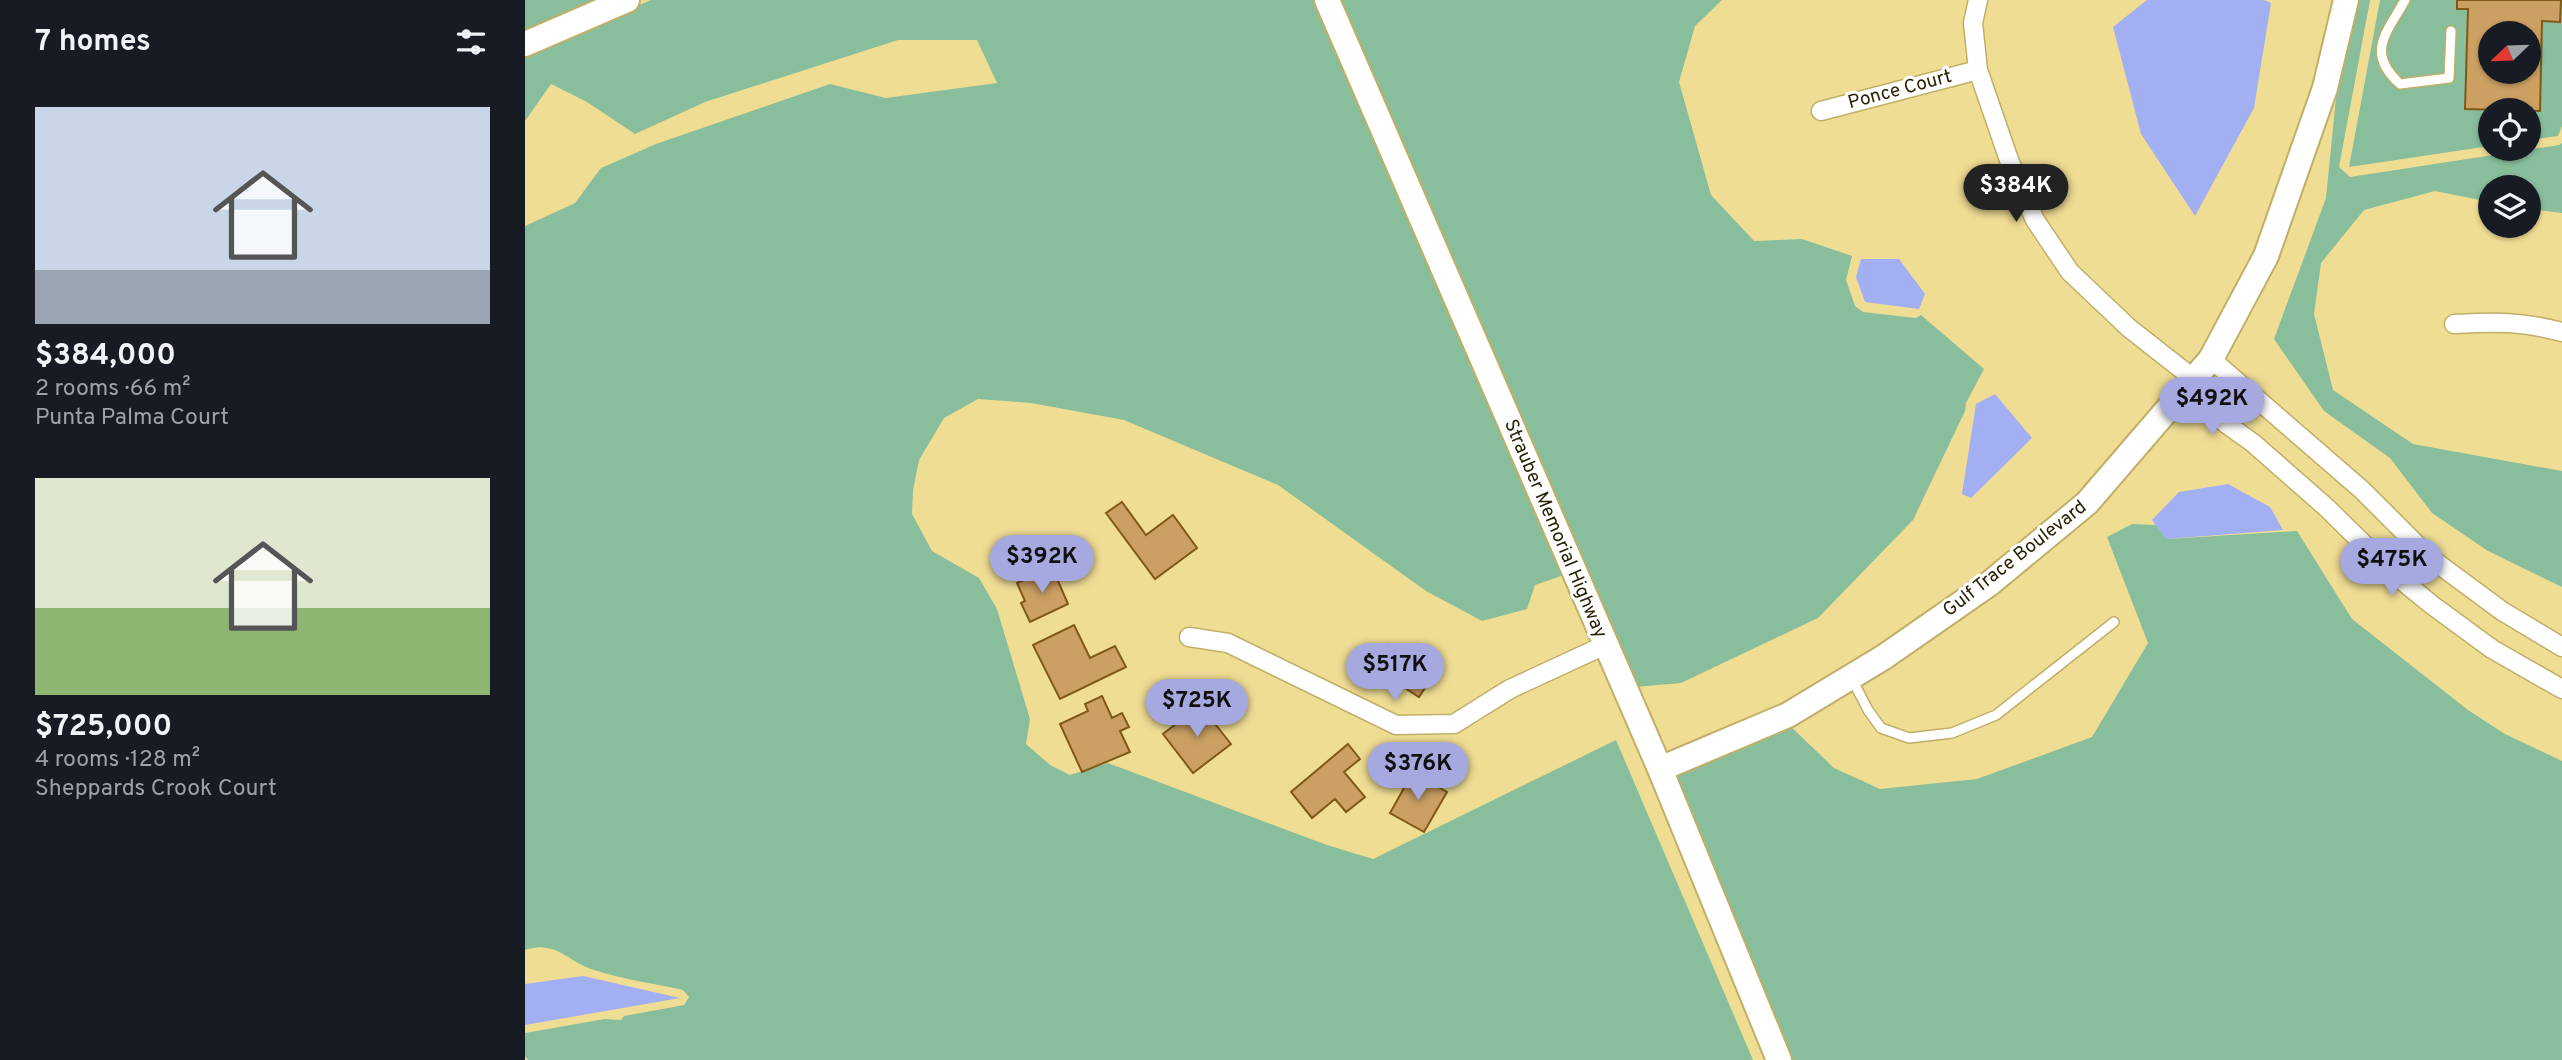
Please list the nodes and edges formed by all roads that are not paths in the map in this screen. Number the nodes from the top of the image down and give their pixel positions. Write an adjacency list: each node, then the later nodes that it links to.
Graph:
1 (627, 0): 7 (street)
2 (1327, 0): 16 (street, Strauber Memorial Highway)
3 (1978, 0): 8 (street)
4 (2346, 0): 12 (street, Gulf Trace Boulevard)
5 (2405, 0): 6 (lane)
6 (2451, 31)
7 (525, 44)
8 (1978, 70): 9 (street, Ponce Court); 13 (street)
9 (1821, 111)
10 (2454, 324): 11 (street)
11 (2562, 332)
12 (2211, 359): 13 (street, Gulf Trace Boulevard); 17 (street)
13 (2188, 386): 18 (street, Gulf Trace Boulevard); 19 (street)
14 (2114, 622): 18 (lane)
15 (1189, 637): 16 (street)
16 (1605, 645): 20 (street, Strauber Memorial Highway)
17 (2562, 647)
18 (1851, 677): 20 (street, Gulf Trace Boulevard)
19 (2562, 689)
20 (1660, 769): 21 (street, Strauber Memorial Highway)
21 (1779, 1060)

